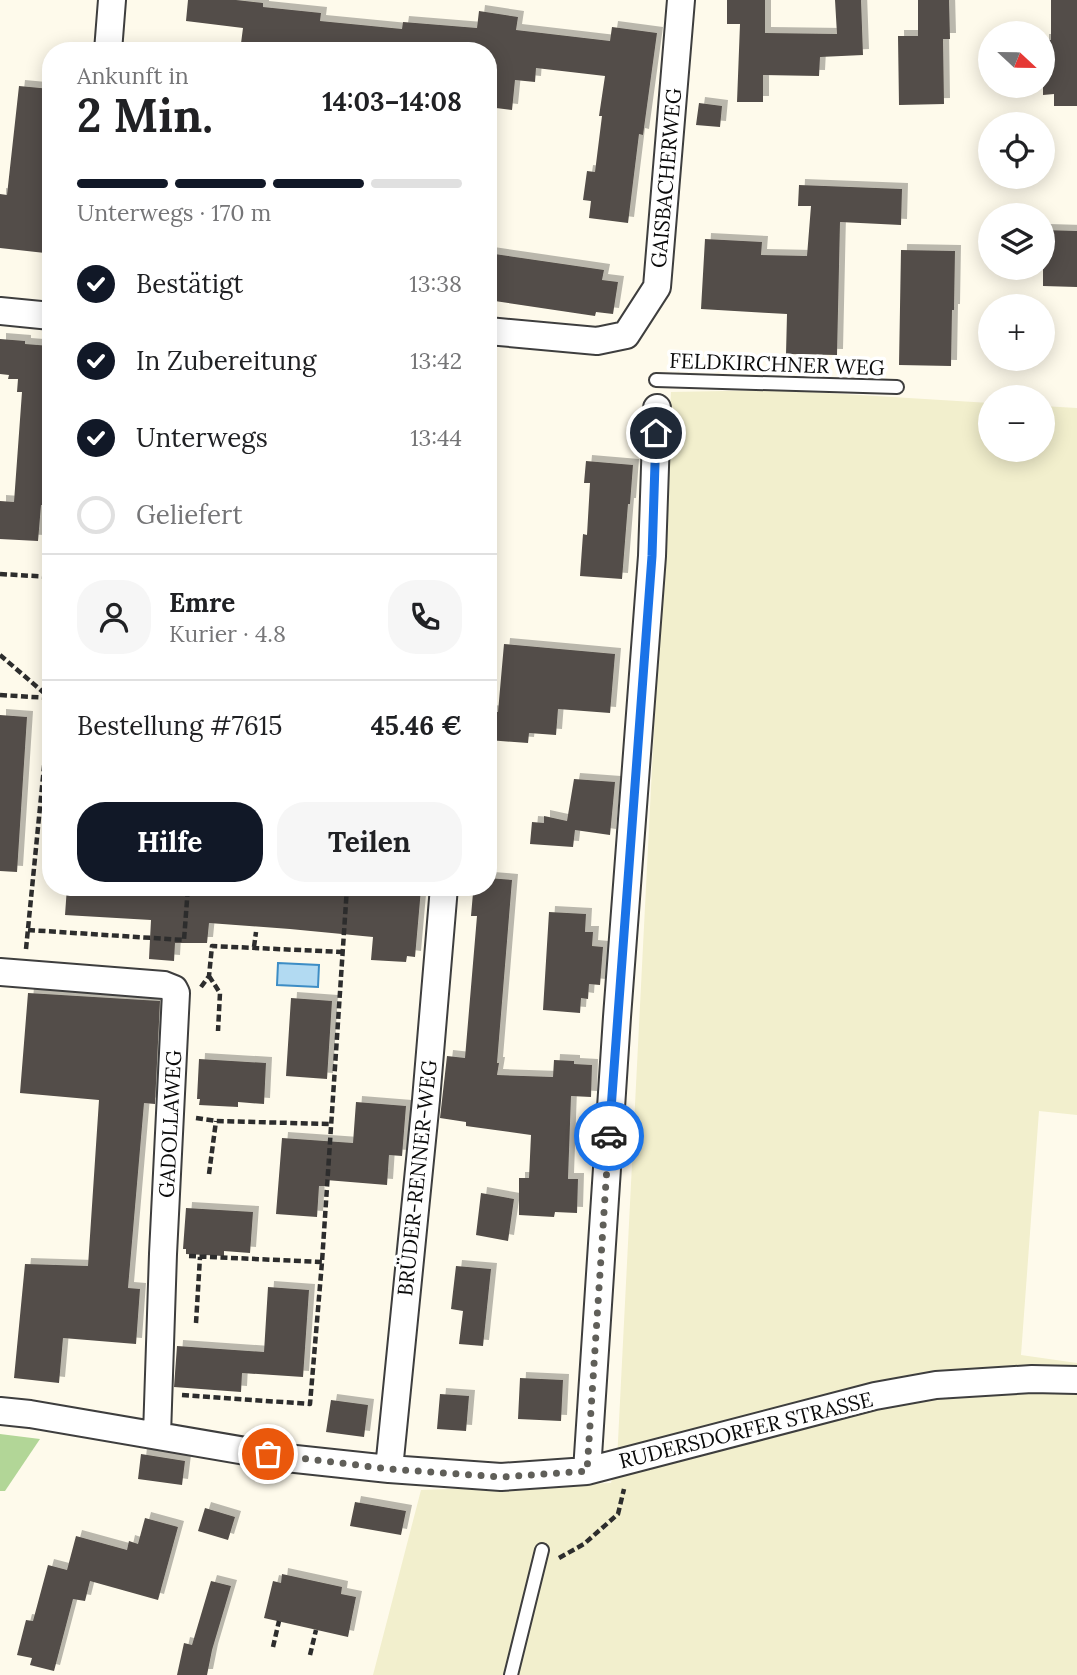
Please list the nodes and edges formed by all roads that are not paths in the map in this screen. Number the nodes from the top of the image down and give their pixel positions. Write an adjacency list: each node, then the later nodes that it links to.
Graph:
1 (112, 0): 3 (street)
2 (681, 0): 6 (street, GAISBACHERWEG)
3 (109, 42)
4 (0, 311): 5 (street)
5 (42, 315)
6 (497, 332)
7 (656, 380): 8 (lane, FELDKIRCHNER WEG)
8 (897, 387)
9 (657, 408): 18 (street)
10 (443, 896): 17 (street, BRÜDER-RENNER-WEG)
11 (12, 973): 16 (street, GADOLLAWEG)
12 (1077, 1380): 18 (street, RUDERSDORFER STRASSE)
13 (0, 1411): 14 (street, RUDERSDORFER STRASSE)
14 (30, 1414): 15 (street); 16 (street, RUDERSDORFER STRASSE)
15 (0, 1422)
16 (157, 1435): 17 (street, RUDERSDORFER STRASSE)
17 (389, 1469): 18 (street, RUDERSDORFER STRASSE)
18 (587, 1471)
19 (542, 1550): 20 (lane)
20 (511, 1675)

